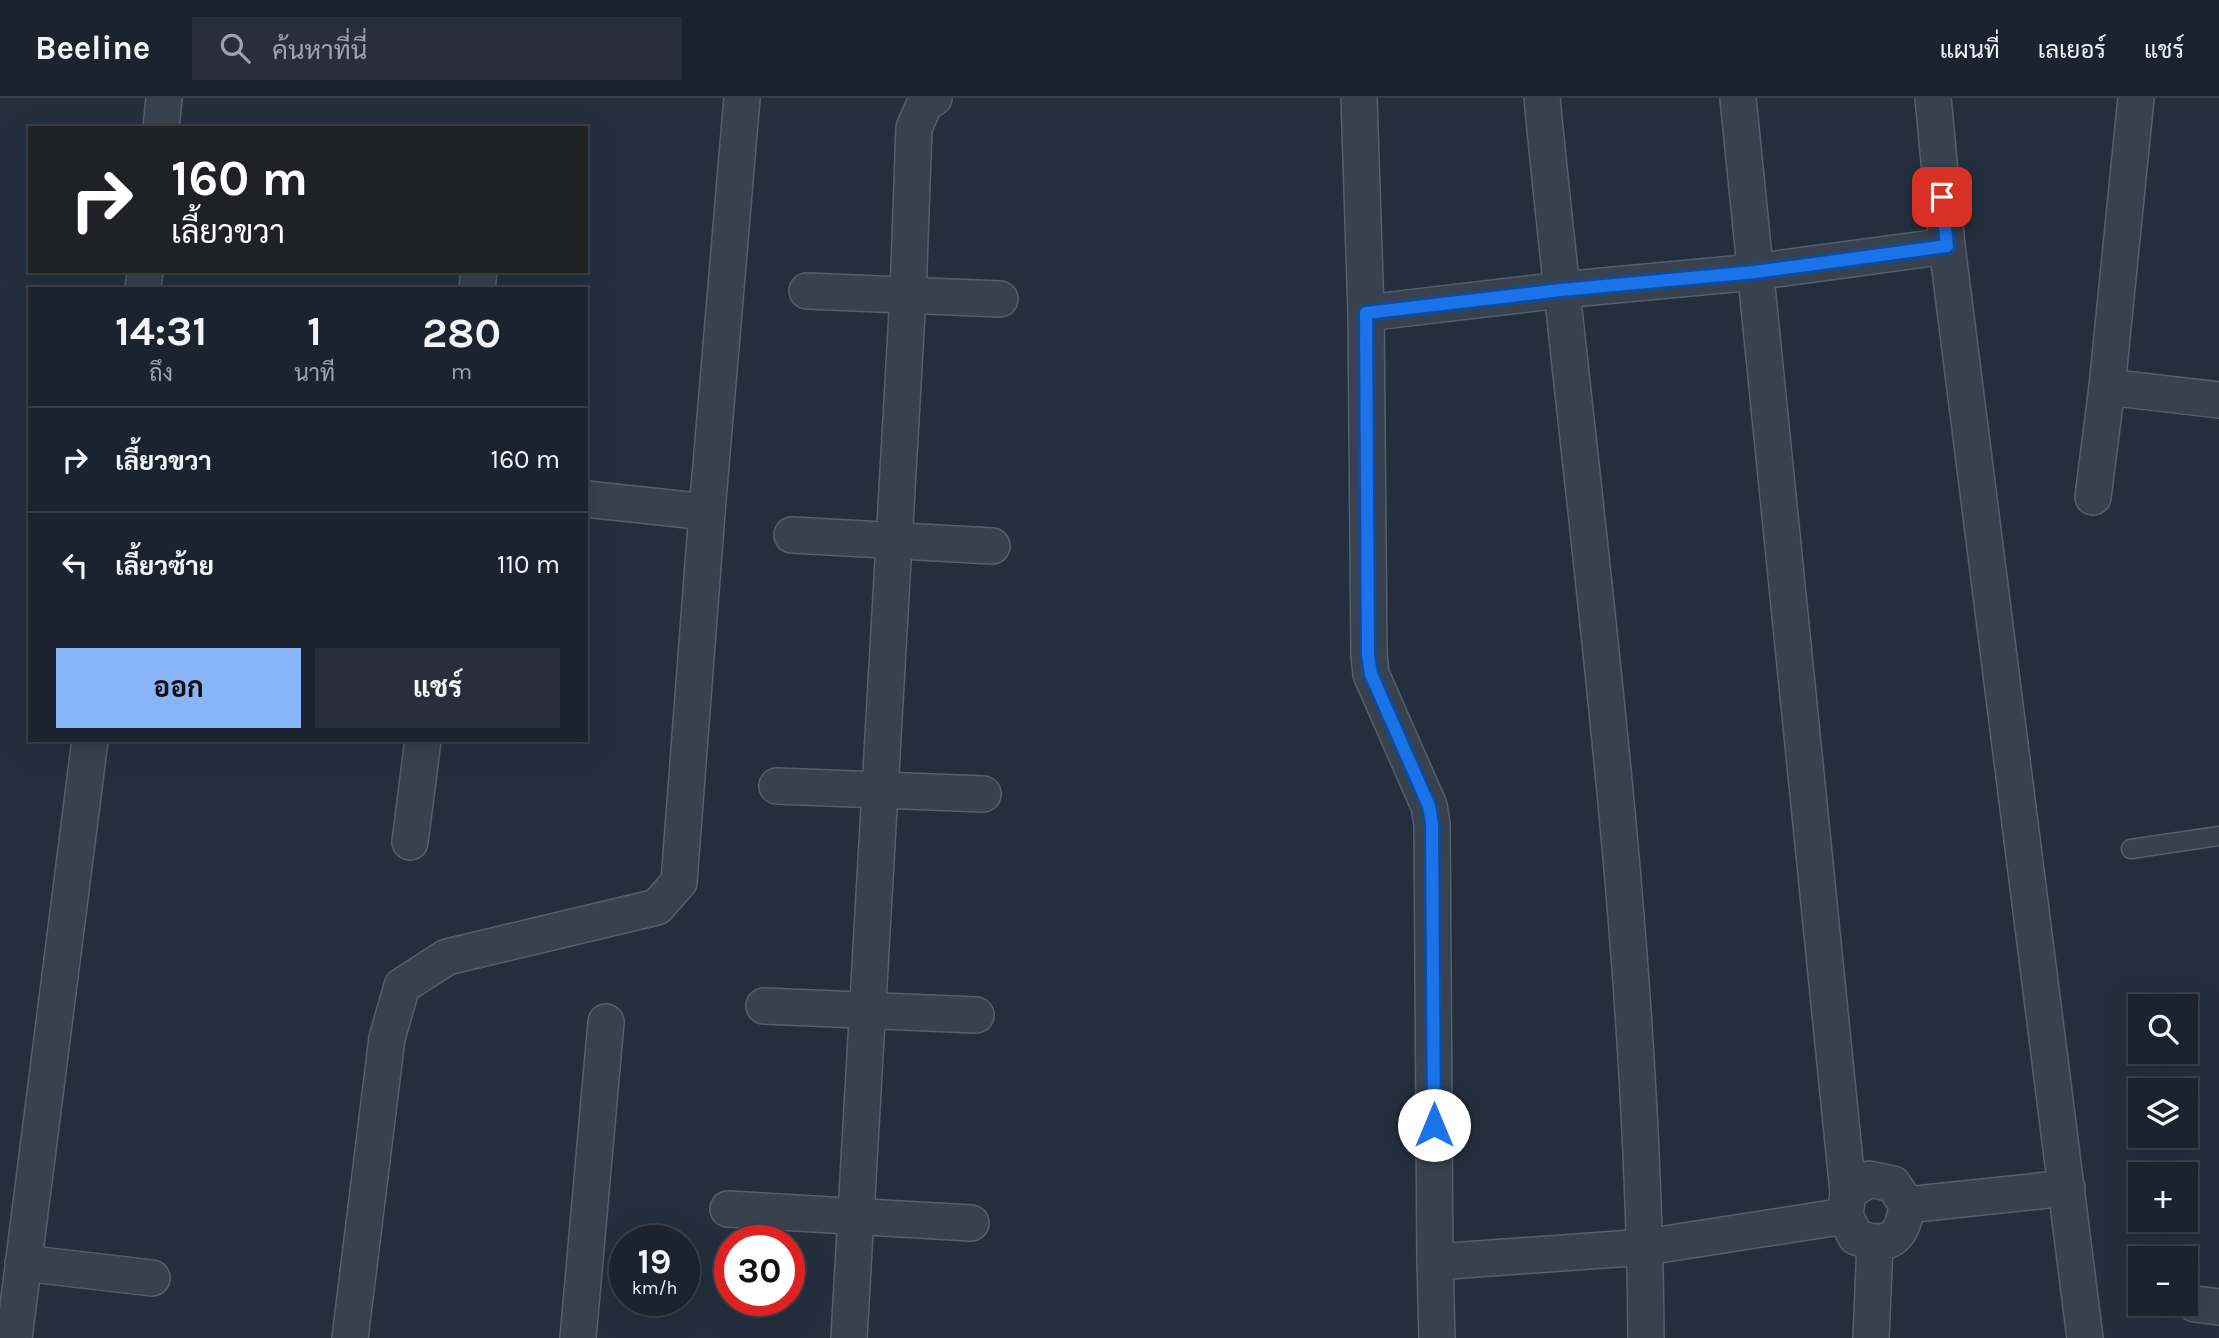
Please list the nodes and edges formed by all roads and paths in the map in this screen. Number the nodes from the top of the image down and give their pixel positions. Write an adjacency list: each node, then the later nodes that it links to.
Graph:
1 (164, 98): 9 (street)
2 (742, 98): 21 (street)
3 (934, 98): 14 (street)
4 (1359, 98): 16 (street)
5 (1542, 98): 13 (street)
6 (1738, 98): 11 (street)
7 (1933, 98): 10 (street)
8 (2136, 98): 17 (street)
9 (161, 126)
10 (1947, 246): 11 (street); 37 (street)
11 (1755, 272): 13 (street); 38 (street)
12 (807, 290): 14 (street)
13 (1561, 290): 16 (street); 44 (street)
14 (908, 295): 15 (street); 23 (street)
15 (1000, 299)
16 (1366, 313): 45 (street)
17 (2107, 387): 18 (street); 19 (street)
18 (2219, 400)
19 (2093, 497)
20 (588, 499): 21 (street)
21 (707, 512): 49 (street)
22 (792, 535): 23 (street)
23 (894, 541): 24 (street); 28 (street)
24 (992, 546)
25 (90, 742): 46 (street)
26 (423, 742): 31 (street)
27 (777, 786): 28 (street)
28 (880, 790): 29 (street); 34 (street)
29 (984, 794)
30 (2219, 836): 32 (lane)
31 (411, 842)
32 (2131, 849)
33 (764, 1006): 34 (street)
34 (867, 1010): 35 (street); 41 (street)
35 (976, 1015)
36 (606, 1022): 50 (street)
37 (2067, 1188): 39 (street); 55 (street)
38 (1846, 1204): 39 (street); 43 (street); 44 (street)
39 (1907, 1205): 43 (street)
40 (728, 1209): 41 (street)
41 (857, 1215): 42 (street); 51 (street)
42 (971, 1223)
43 (1875, 1244): 54 (street)
44 (1646, 1247): 45 (street); 53 (street)
45 (1434, 1262): 52 (street)
46 (23, 1263): 47 (street); 48 (street)
47 (152, 1278)
48 (15, 1338)
49 (350, 1338)
50 (578, 1338)
51 (849, 1338)
52 (1437, 1338)
53 (1646, 1338)
54 (1871, 1338)
55 (2085, 1338)

